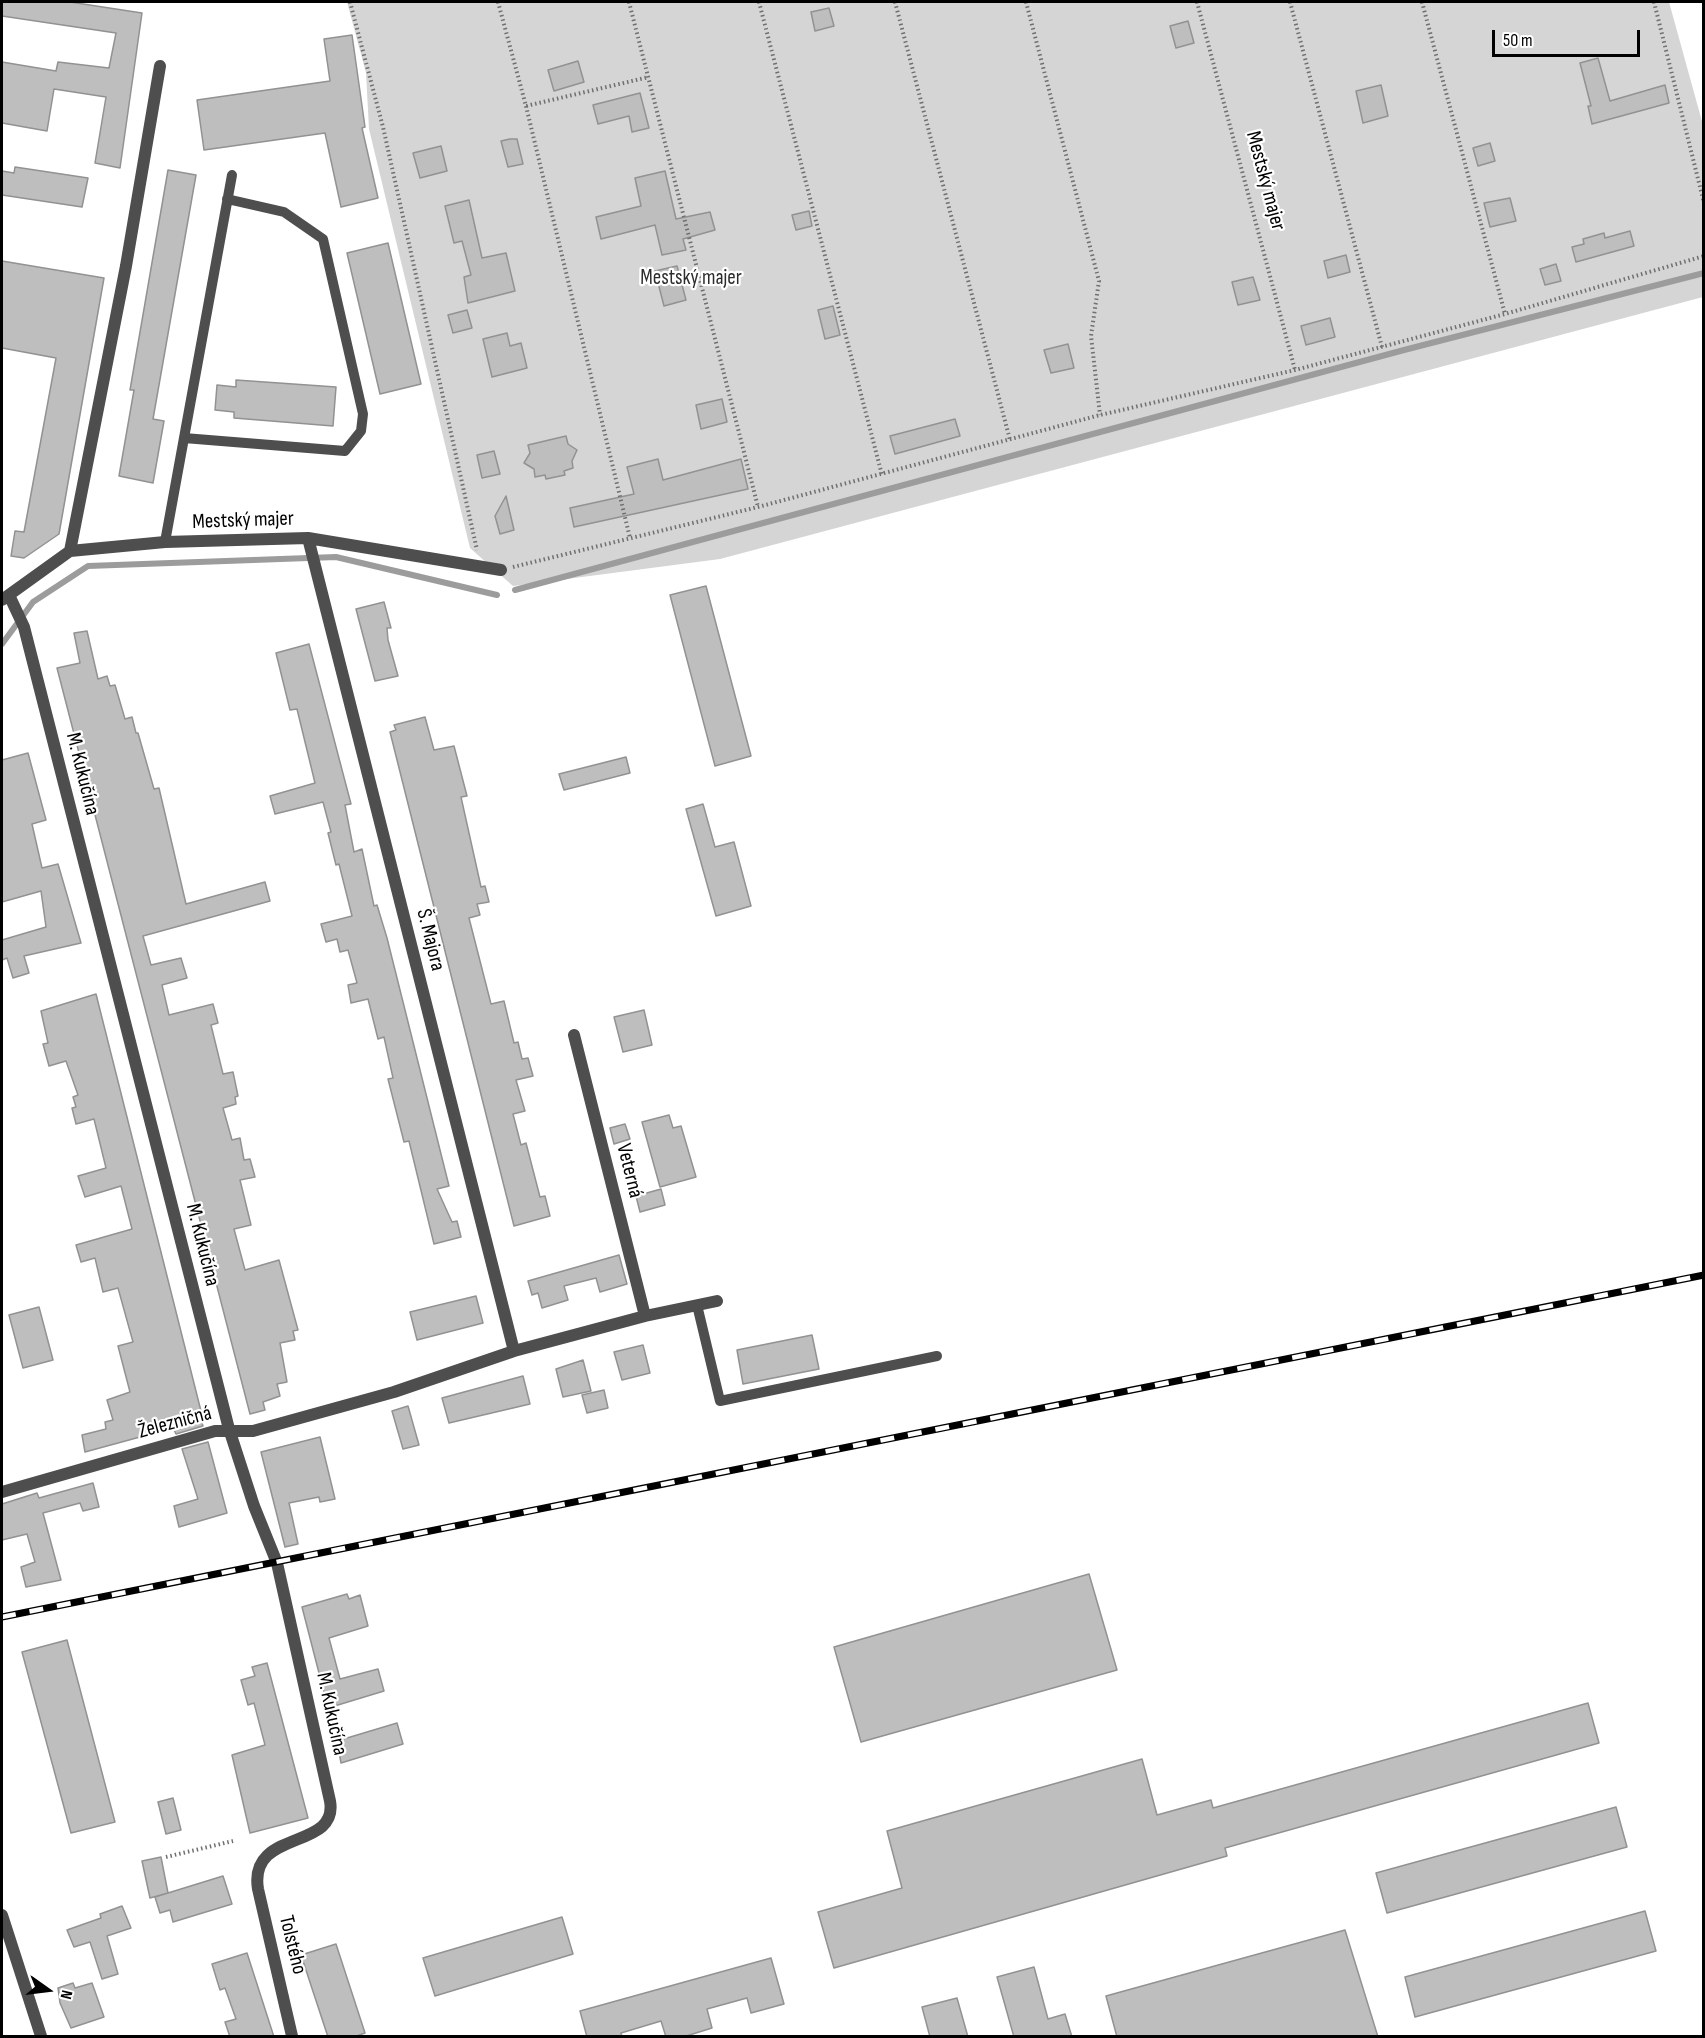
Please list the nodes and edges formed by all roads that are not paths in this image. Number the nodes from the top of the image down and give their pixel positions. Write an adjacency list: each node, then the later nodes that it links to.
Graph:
1 (160, 66): 7 (street)
2 (232, 175): 3 (lane)
3 (227, 200): 4 (lane); 4 (lane)
4 (184, 438): 6 (lane)
5 (308, 538): 6 (street, Mestský majer); 8 (street, Mestský majer); 14 (street, Š. Majora)
6 (165, 542): 7 (street, Mestský majer)
7 (70, 551): 9 (street)
8 (501, 570)
9 (5, 597): 16 (street, M. Kukučína)
10 (574, 1035): 13 (street, Veterná)
11 (717, 1301): 12 (street)
12 (697, 1305): 13 (street); 15 (lane)
13 (645, 1316): 14 (street)
14 (514, 1351): 16 (street, Železničná)
15 (937, 1356)
16 (230, 1429): 17 (street, Železničná); 18 (street, M. Kukučína)
17 (2, 1492)
18 (258, 1868): 20 (street, Tolstého)
19 (2, 1915): 21 (street)
20 (292, 2034)
21 (41, 2037)

